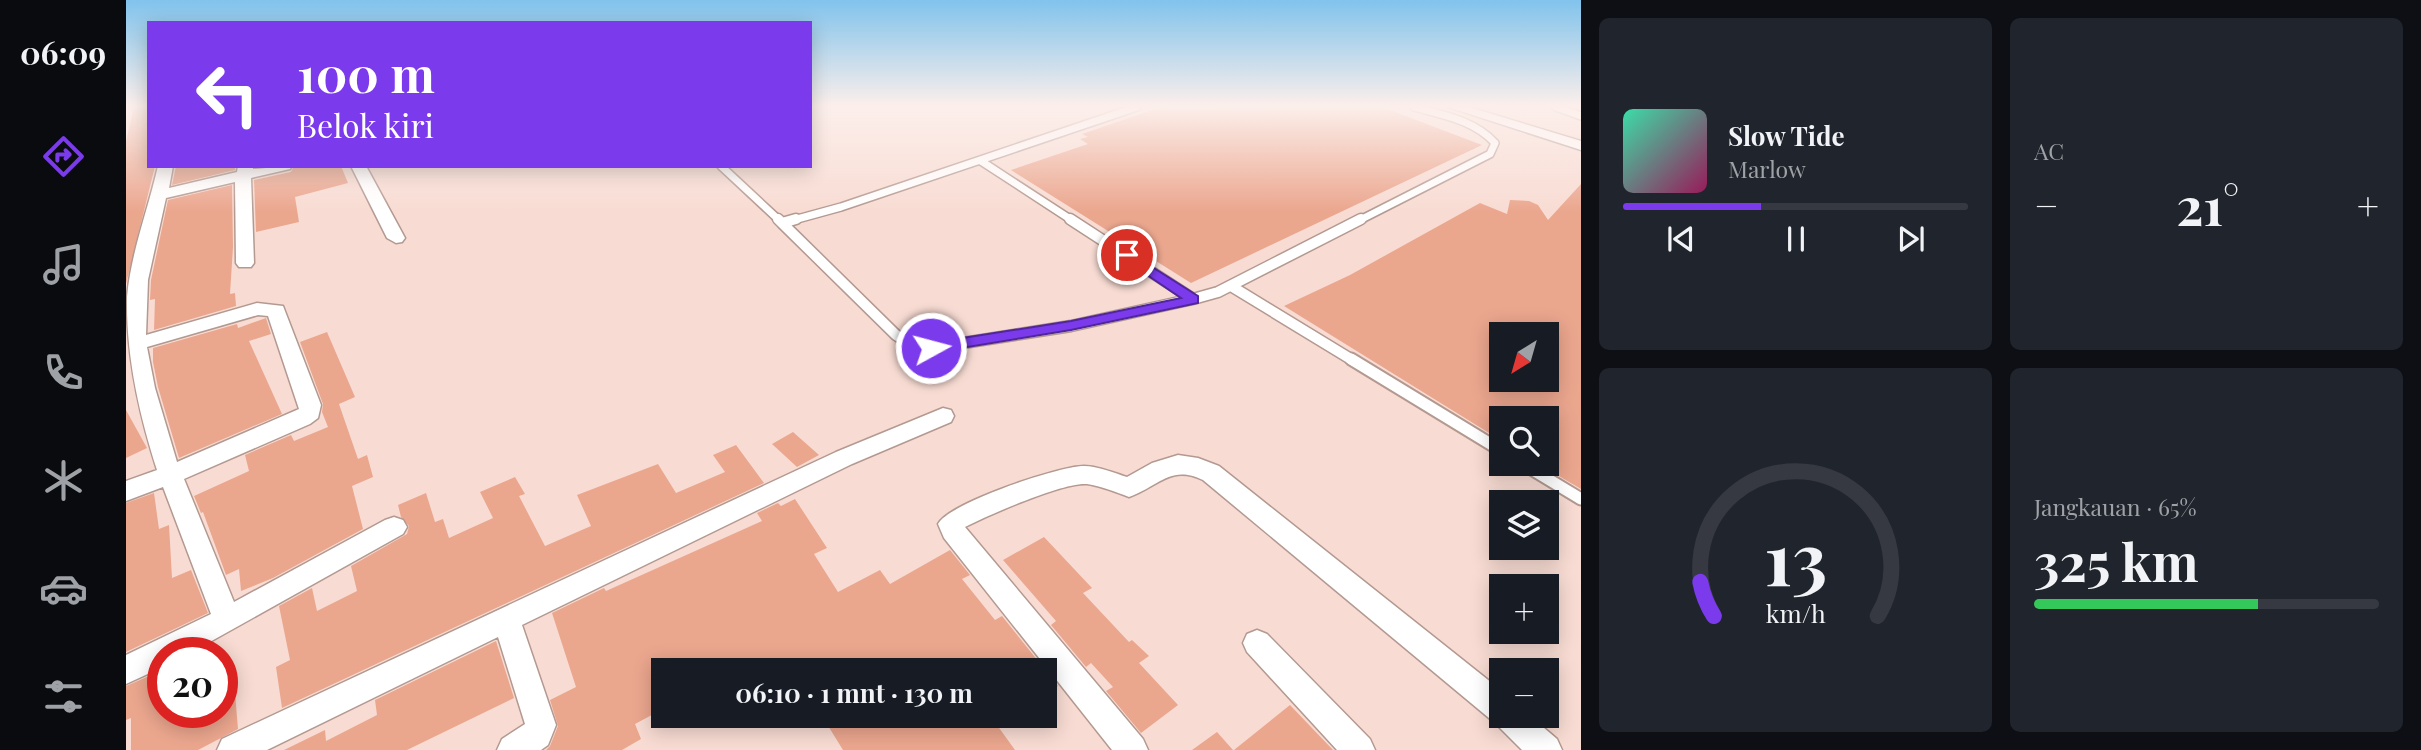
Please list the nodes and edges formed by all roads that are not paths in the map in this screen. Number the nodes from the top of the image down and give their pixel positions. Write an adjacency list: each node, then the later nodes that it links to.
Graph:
1 (1036, 142): 3 (lane)
2 (1494, 142): 13 (lane)
3 (981, 161): 10 (lane); 14 (lane)
4 (166, 168): 9 (street)
5 (269, 168): 8 (street)
6 (359, 168): 11 (street)
7 (722, 168): 10 (lane)
8 (246, 171): 9 (street); 12 (street)
9 (160, 195): 15 (street)
10 (782, 223): 14 (lane)
11 (396, 238)
12 (245, 263)
13 (1230, 286): 14 (lane); 17 (lane)
14 (1193, 299)
15 (136, 344): 18 (street); 18 (street)
16 (943, 416): 23 (street)
17 (1489, 443)
18 (170, 475): 20 (street); 24 (street)
19 (1543, 476): 21 (lane)
20 (126, 491)
21 (1581, 499)
22 (394, 527): 24 (street)
23 (506, 619): 29 (street); 30 (street)
24 (226, 620): 26 (street)
25 (1256, 643): 32 (street)
26 (126, 670)
27 (1489, 700): 31 (street)
28 (1521, 728): 33 (street)
29 (233, 750)
30 (513, 750)
31 (1132, 750)
32 (1359, 750)
33 (1546, 750)

